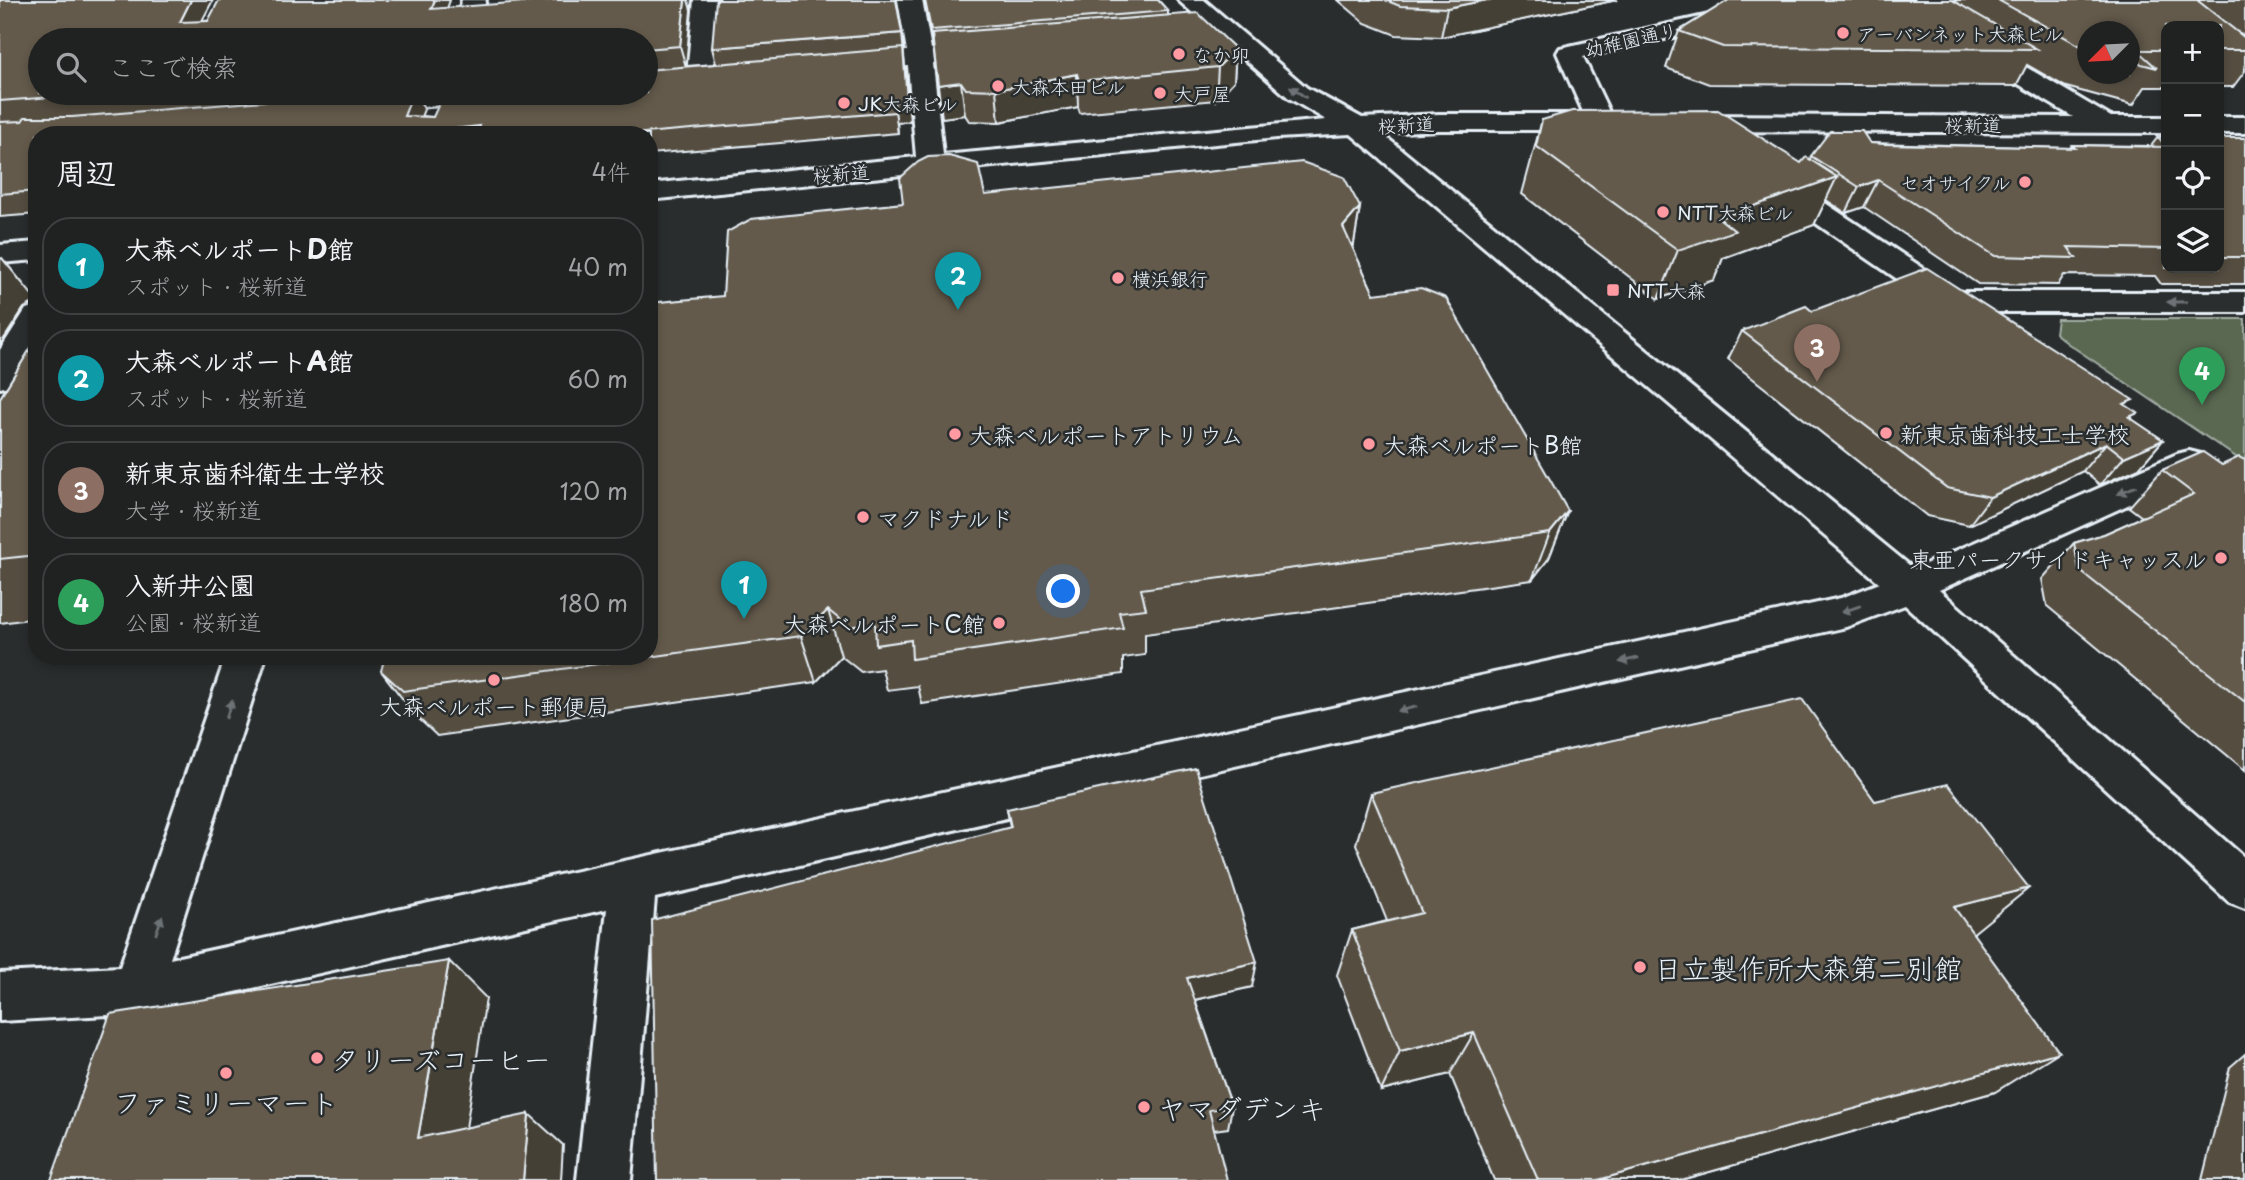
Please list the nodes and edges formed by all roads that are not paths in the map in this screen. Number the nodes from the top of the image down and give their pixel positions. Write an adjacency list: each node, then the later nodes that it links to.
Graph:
1 (706, 0): 14 (street)
2 (911, 0): 11 (street)
3 (1190, 0): 8 (street)
4 (1809, 0): 19 (street, 幼稚園通り)
5 (1895, 0): 20 (street)
6 (495, 16): 7 (street)
7 (468, 20)
8 (1227, 32): 9 (street); 24 (street, one-way to 8)
9 (1199, 34)
10 (1007, 50): 11 (street)
11 (920, 57): 12 (street); 25 (street)
12 (824, 65)
13 (728, 73): 14 (street)
14 (700, 75): 15 (street)
15 (673, 78)
16 (1327, 84): 24 (street)
17 (441, 105): 18 (street)
18 (434, 122)
19 (1613, 122): 24 (street, 桜新道)
20 (2106, 125): 21 (street, 桜新道); 29 (street, 桜新道)
21 (2161, 125)
22 (2224, 125): 23 (street)
23 (2245, 125)
24 (1357, 126): 25 (street, 桜新道); 35 (street)
25 (930, 165): 26 (street, 桜新道)
26 (658, 191)
27 (28, 252): 28 (street)
28 (0, 254)
29 (1952, 302): 30 (street, one-way to 29); 32 (street)
30 (2245, 302)
31 (28, 331): 33 (street)
32 (1997, 332)
33 (0, 377)
34 (2189, 462): 35 (street, one-way to 35)
35 (1910, 587): 37 (street, one-way to 37); 38 (street)
36 (243, 665): 39 (street, one-way to 36)
37 (633, 882): 39 (street); 42 (street)
38 (2245, 887)
39 (136, 990): 40 (street); 41 (street)
40 (0, 997)
41 (116, 1051)
42 (604, 1180)

